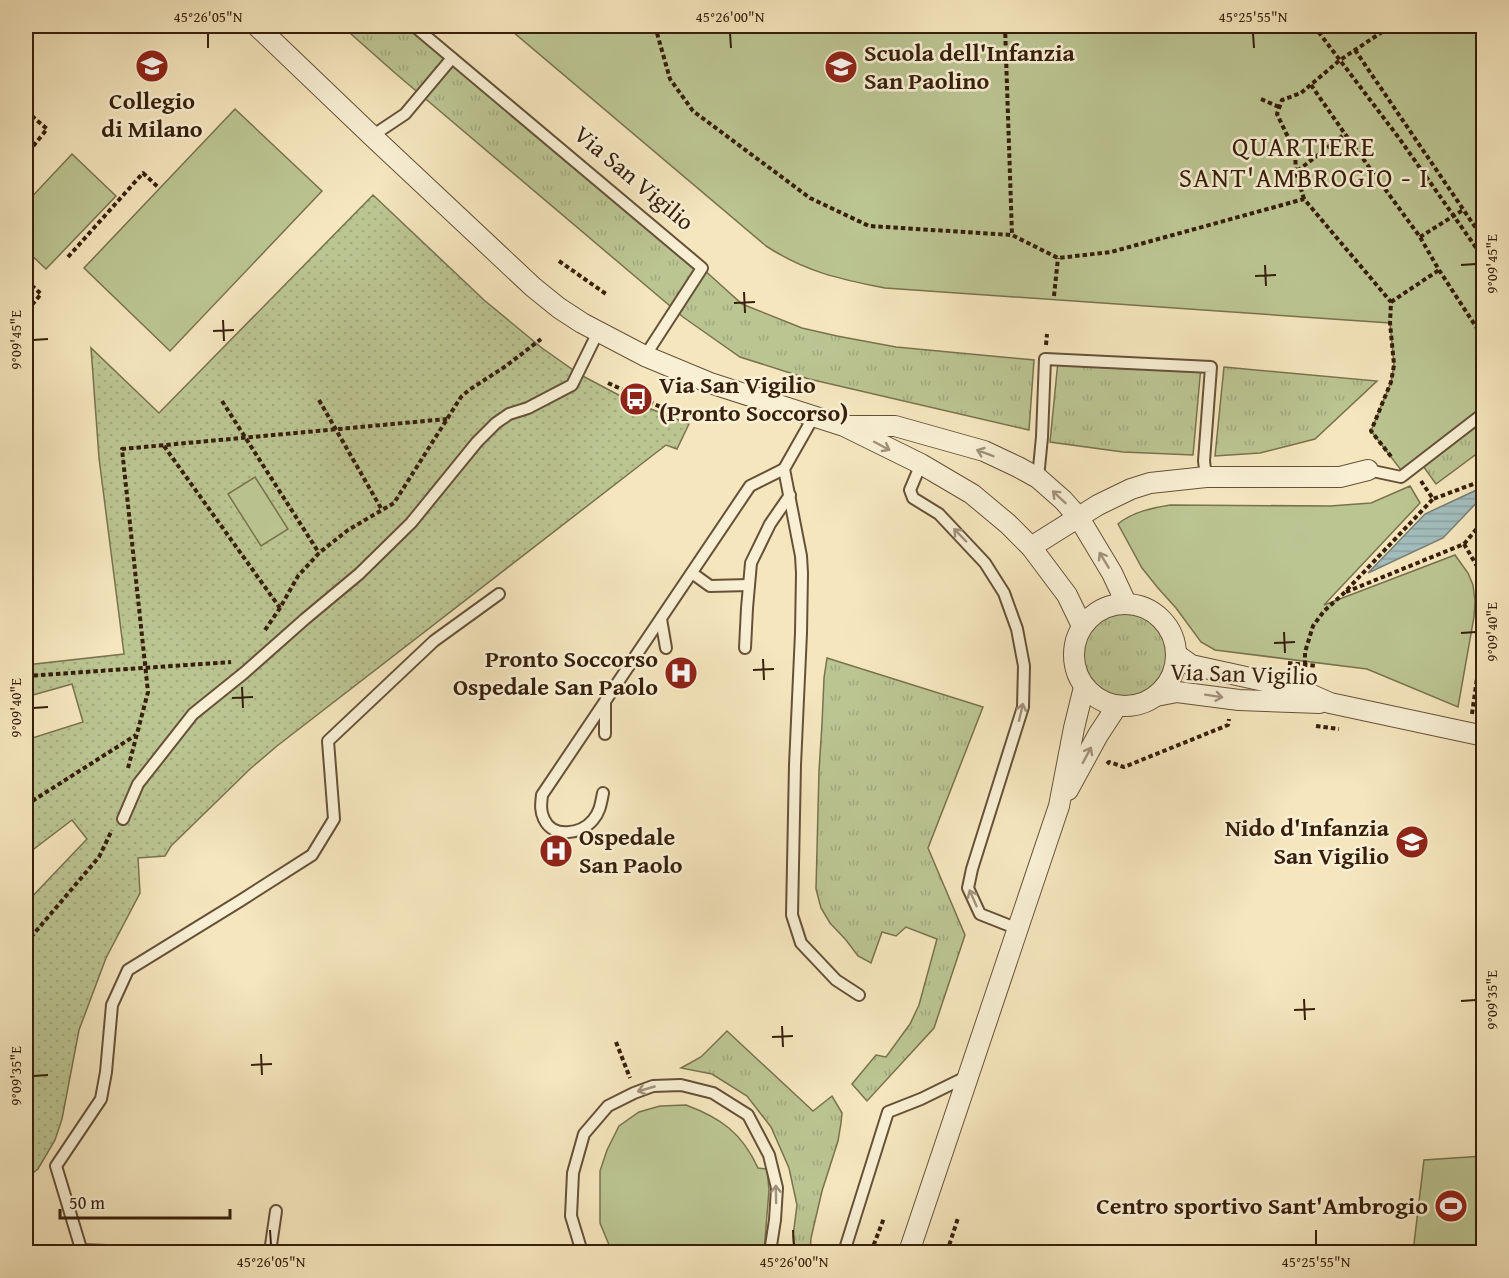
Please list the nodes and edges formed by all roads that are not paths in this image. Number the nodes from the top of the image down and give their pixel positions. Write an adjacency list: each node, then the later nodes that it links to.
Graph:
1 (257, 26): 4 (street)
2 (414, 26): 3 (lane, Via San Vigilio)
3 (452, 58): 4 (lane); 6 (lane, Via San Vigilio)
4 (372, 136): 5 (street)
5 (598, 333): 6 (street); 36 (lane)
6 (645, 356): 8 (street)
7 (1484, 413): 12 (lane)
8 (814, 416): 9 (street); 11 (lane)
9 (844, 426): 10 (street, one-way to 10); 14 (street, one-way to 9)
10 (921, 464): 17 (street); 37 (lane, one-way to 10)
11 (784, 469): 15 (lane); 18 (lane)
12 (1368, 470): 13 (street)
13 (1206, 477): 14 (lane); 16 (street)
14 (1038, 478): 16 (street, one-way to 14)
15 (790, 495): 19 (lane); 38 (lane)
16 (1079, 518): 17 (street); 21 (street, one-way to 16)
17 (1030, 547): 23 (street)
18 (692, 573): 19 (lane); 22 (lane)
19 (749, 585): 25 (lane)
20 (499, 594): 41 (lane)
21 (1126, 603): 23 (street); 26 (street)
22 (661, 619): 24 (lane); 29 (lane)
23 (1082, 626): 27 (street)
24 (666, 648)
25 (745, 648)
26 (1176, 655): 28 (street); 30 (street, Via San Vigilio)
27 (1084, 687): 31 (street); 35 (street)
28 (1156, 696): 30 (street, Via San Vigilio, one-way to 30); 31 (street)
29 (605, 702): 32 (lane); 34 (lane)
30 (1330, 703): 33 (street, Via San Vigilio)
31 (1117, 706): 35 (street, one-way to 31)
32 (604, 734)
33 (1484, 736)
34 (603, 793)
35 (1059, 806): 37 (street)
36 (123, 819)
37 (1018, 929): 39 (street)
38 (859, 995)
39 (968, 1076): 46 (lane); 47 (street)
40 (276, 1211): 43 (lane)
41 (82, 1251): 42 (lane)
42 (133, 1252)
43 (270, 1252)
44 (582, 1252): 45 (lane, one-way to 44)
45 (770, 1252)
46 (844, 1252)
47 (909, 1252)

